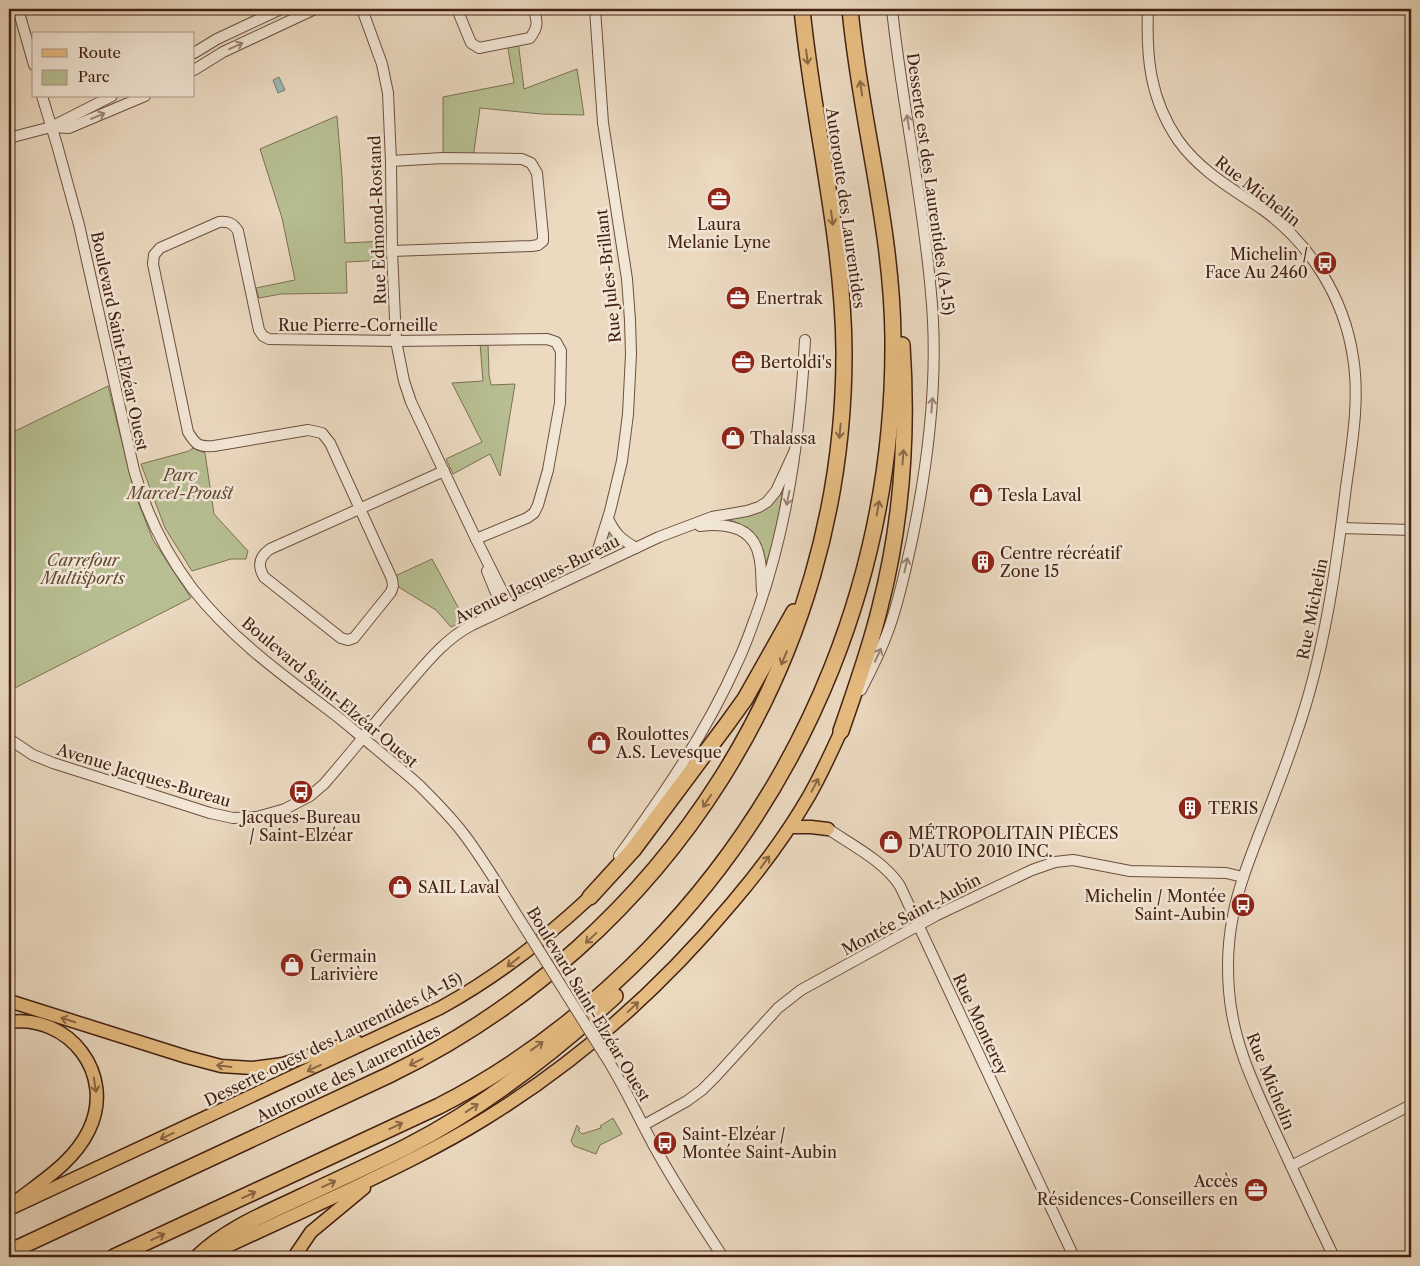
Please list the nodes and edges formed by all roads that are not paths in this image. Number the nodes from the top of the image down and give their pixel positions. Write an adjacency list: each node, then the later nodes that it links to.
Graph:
1 (18, 9): 13 (street)
2 (280, 9): 12 (street)
3 (315, 9): 14 (street, one-way to 3)
4 (362, 9): 20 (street, Rue Edmond-Rostand)
5 (457, 9): 6 (street)
6 (534, 9)
7 (595, 9): 28 (street, Rue Jules-Brillant)
8 (802, 9): 36 (highway, Autoroute des Laurentides, one-way to 36)
9 (850, 9): 21 (highway, Autoroute des Laurentides, one-way to 9)
10 (892, 9): 39 (street, Desserte est des Laurentides (A-15), one-way to 10)
11 (1148, 9): 30 (street, Rue Michelin)
12 (195, 52)
13 (32, 58)
14 (195, 69)
15 (43, 98): 18 (street, Boulevard Saint-Elzéar Ouest)
16 (108, 98): 18 (street)
17 (141, 98): 18 (street, one-way to 17)
18 (51, 127): 19 (street); 40 (street, Boulevard Saint-Elzéar Ouest)
19 (9, 138)
20 (391, 161): 22 (street, Rue Edmond-Rostand); 22 (street)
21 (878, 188): 33 (highway, Autoroute des Laurentides, one-way to 21); 39 (highway, one-way to 21)
22 (392, 251): 24 (street, Rue Edmond-Rostand)
23 (805, 340): 25 (street, Desserte ouest des Laurentides (A-15))
24 (396, 341): 26 (street, Rue Edmond-Rostand); 27 (street, Rue Pierre-Corneille); 32 (street, Rue Pierre-Corneille)
25 (795, 450): 29 (street); 37 (street, Desserte ouest des Laurentides (A-15), one-way to 37)
26 (444, 471): 27 (street); 32 (street, Rue Edmond-Rostand)
27 (360, 509): 27 (street)
28 (608, 519): 34 (street); 35 (street, Rue Jules-Brillant)
29 (685, 528): 34 (street, Avenue Jacques-Bureau); 37 (street)
30 (1341, 528): 31 (street); 44 (street, Rue Michelin)
31 (1411, 530)
32 (476, 539): 38 (street, Rue Edmond-Rostand)
33 (871, 542): 56 (highway, Autoroute des Laurentides, one-way to 33); 57 (highway, one-way to 33)
34 (636, 548): 35 (street, Avenue Jacques-Bureau)
35 (596, 566): 38 (street, Avenue Jacques-Bureau)
36 (812, 579): 45 (highway); 55 (highway, Autoroute des Laurentides, one-way to 55)
37 (762, 597): 45 (street, Desserte ouest des Laurentides (A-15))
38 (507, 608): 40 (street, Avenue Jacques-Bureau)
39 (841, 731): 42 (main road, Desserte est des Laurentides (A-15), one-way to 39)
40 (363, 738): 41 (street, Avenue Jacques-Bureau); 51 (street, Boulevard Saint-Elzéar Ouest, bridge)
41 (9, 739)
42 (790, 827): 43 (main road); 53 (main road, Desserte est des Laurentides (A-15), one-way to 42)
43 (828, 829): 46 (street, Rue Monterey)
44 (1243, 877): 46 (street, Montée Saint-Aubin); 52 (street, Rue Michelin)
45 (590, 897): 49 (main road, Desserte ouest des Laurentides (A-15), one-way to 49)
46 (918, 926): 51 (street, Montée Saint-Aubin); 61 (street, Rue Monterey)
47 (9, 1001): 49 (main road, one-way to 47)
48 (9, 1022): 54 (main road, one-way to 54)
49 (406, 1025): 54 (main road, Desserte ouest des Laurentides (A-15), one-way to 54)
50 (1411, 1105): 52 (street)
51 (644, 1125): 60 (street, Boulevard Saint-Elzéar Ouest)
52 (1291, 1166): 62 (street, Rue Michelin)
53 (375, 1178): 58 (main road, Desserte est des Laurentides (A-15)); 59 (main road)
54 (9, 1208)
55 (9, 1252)
56 (114, 1257)
57 (198, 1257)
58 (204, 1257)
59 (294, 1257)
60 (723, 1257)
61 (1074, 1257)
62 (1334, 1257)

